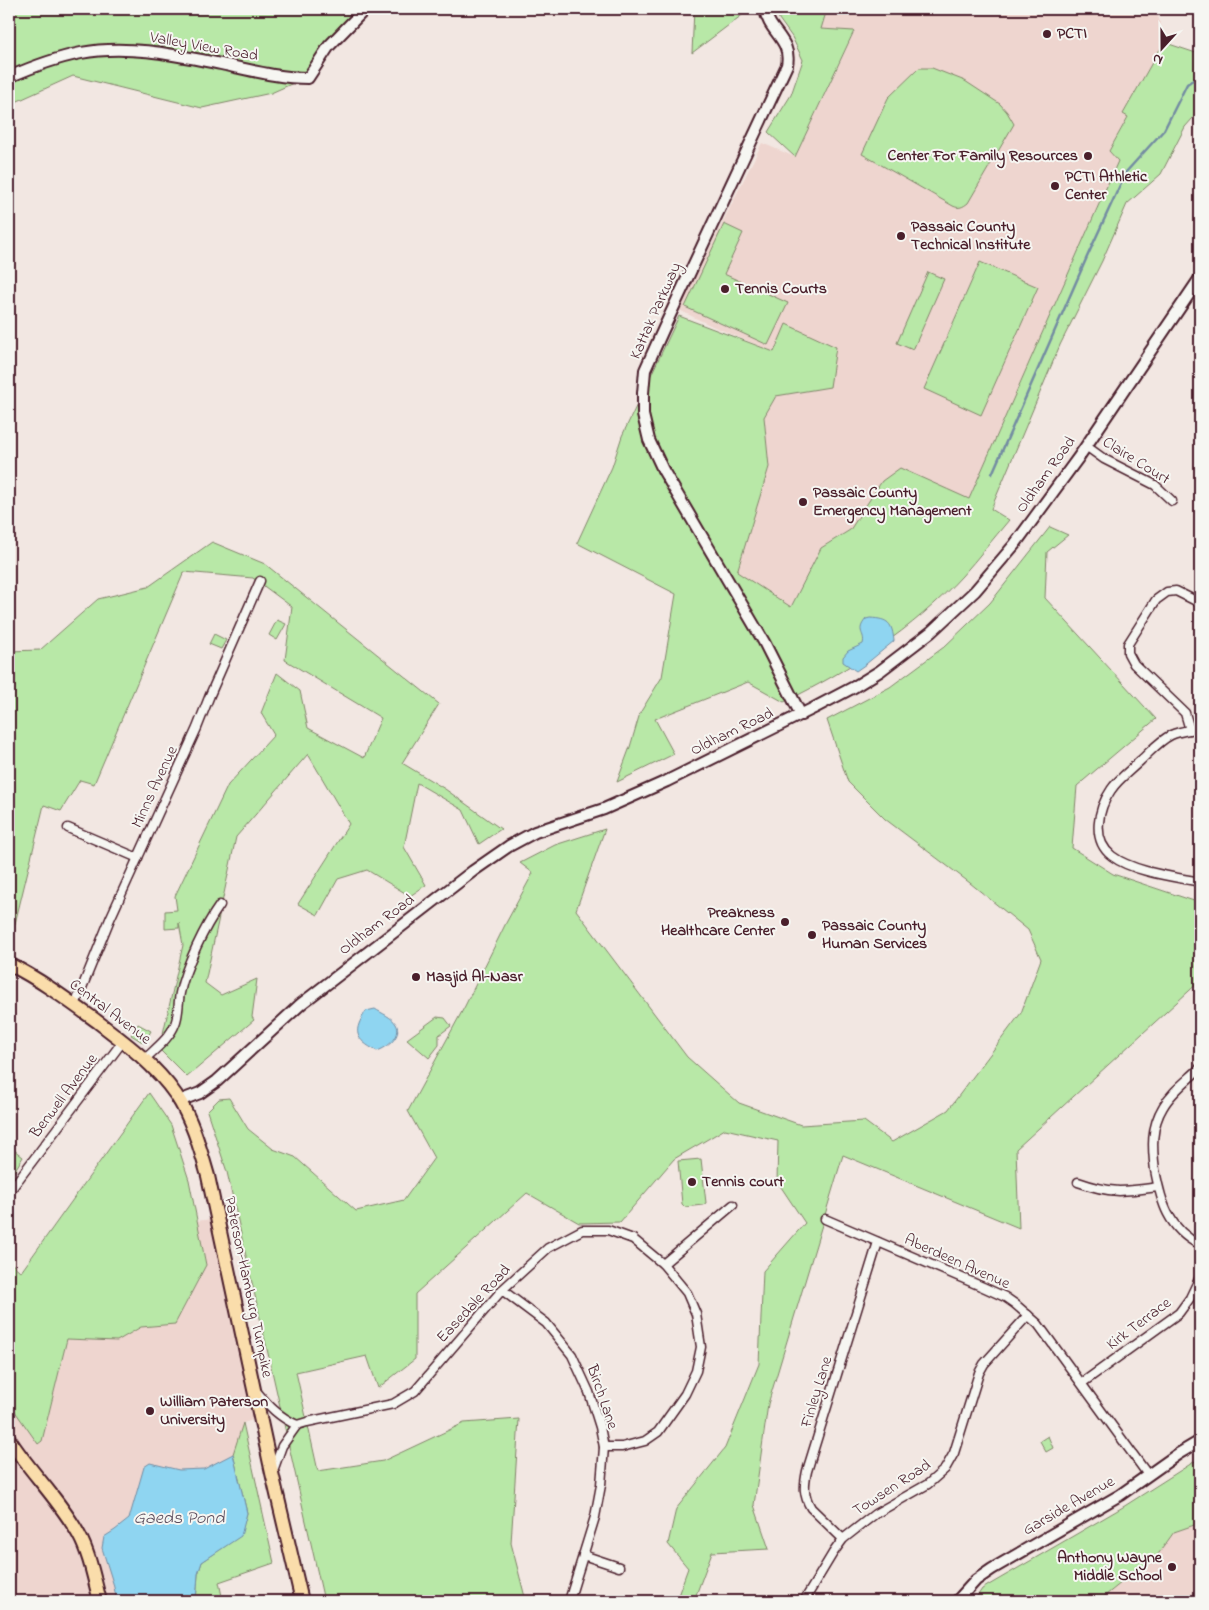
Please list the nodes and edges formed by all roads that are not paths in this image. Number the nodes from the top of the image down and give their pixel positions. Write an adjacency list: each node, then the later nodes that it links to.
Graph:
1 (365, 9): 3 (street, Valley View Road)
2 (765, 9): 9 (street, Kattak Parkway)
3 (9, 77)
4 (1200, 278): 5 (street, Oldham Road)
5 (1086, 446): 6 (street, Claire Court); 9 (street, Oldham Road)
6 (1172, 501)
7 (260, 580): 13 (street, Minns Avenue)
8 (1200, 603): 11 (street)
9 (801, 714): 21 (street, Oldham Road)
10 (1200, 728): 11 (street)
11 (1190, 730): 14 (street)
12 (68, 828): 13 (street)
13 (138, 858): 17 (street, Minns Avenue)
14 (1200, 882)
15 (220, 905): 19 (street)
16 (9, 964): 17 (main road, Central Avenue)
17 (75, 1005): 18 (main road, Central Avenue)
18 (123, 1041): 19 (main road, Central Avenue); 24 (street, Benwell Avenue)
19 (145, 1059): 21 (main road, Central Avenue)
20 (1200, 1068): 23 (street)
21 (179, 1101): 34 (main road, Paterson-Hamburg Turnpike)
22 (1078, 1182): 23 (street)
23 (1158, 1187): 28 (street)
24 (9, 1192)
25 (732, 1205): 29 (street)
26 (825, 1219): 27 (street, Aberdeen Avenue)
27 (878, 1242): 32 (street, Aberdeen Avenue); 41 (street, Finley Lane)
28 (1200, 1245)
29 (663, 1264): 31 (street, Easedale Road); 38 (street, Easedale Road)
30 (1200, 1276): 33 (street, Kirk Terrace)
31 (502, 1290): 35 (street, Easedale Road); 38 (street, Birch Lane)
32 (1028, 1315): 33 (street, Aberdeen Avenue); 41 (street, Towsen Road)
33 (1082, 1383): 40 (street, Aberdeen Avenue)
34 (253, 1388): 35 (street); 39 (main road, Paterson-Hamburg Turnpike)
35 (296, 1425): 39 (street)
36 (9, 1439): 44 (main road)
37 (1200, 1441): 40 (street, Garside Avenue)
38 (604, 1447): 42 (street, Birch Lane)
39 (272, 1473): 45 (main road, Paterson-Hamburg Turnpike)
40 (1148, 1474): 48 (street, Garside Avenue)
41 (843, 1539): 47 (street, Towsen Road)
42 (583, 1555): 43 (street); 46 (street, Birch Lane)
43 (619, 1567)
44 (100, 1601)
45 (302, 1601)
46 (569, 1601)
47 (804, 1601)
48 (958, 1601)

